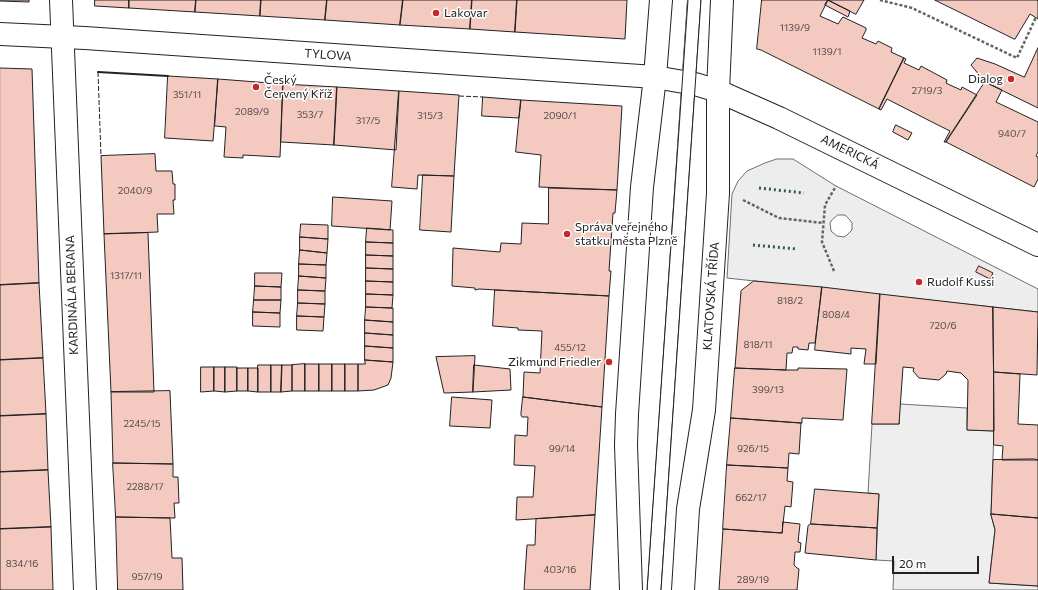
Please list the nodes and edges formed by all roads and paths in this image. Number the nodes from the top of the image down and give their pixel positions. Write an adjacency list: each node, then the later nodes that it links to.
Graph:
1 (61, 0): 8 (street, KARDINÁLA BERANA)
2 (661, 0): 9 (street)
3 (694, 0): 10 (lane)
4 (722, 0): 11 (street, KLATOVSKÁ TŘÍDA)
5 (880, 0): 6 (path)
6 (1036, 17)
7 (0, 34): 8 (street, TYLOVA)
8 (62, 36): 9 (street, TYLOVA); 17 (street, KARDINÁLA BERANA)
9 (655, 77): 10 (street, AMERICKÁ); 18 (street)
10 (688, 83): 11 (street, AMERICKÁ); 19 (lane)
11 (718, 91): 15 (street, AMERICKÁ); 20 (street, KLATOVSKÁ TŘÍDA)
12 (836, 186): 14 (path)
13 (801, 221): 14 (path)
14 (823, 223): 16 (path)
15 (1038, 245)
16 (834, 271)
17 (85, 590)
18 (631, 590)
19 (654, 590)
20 (683, 590)

